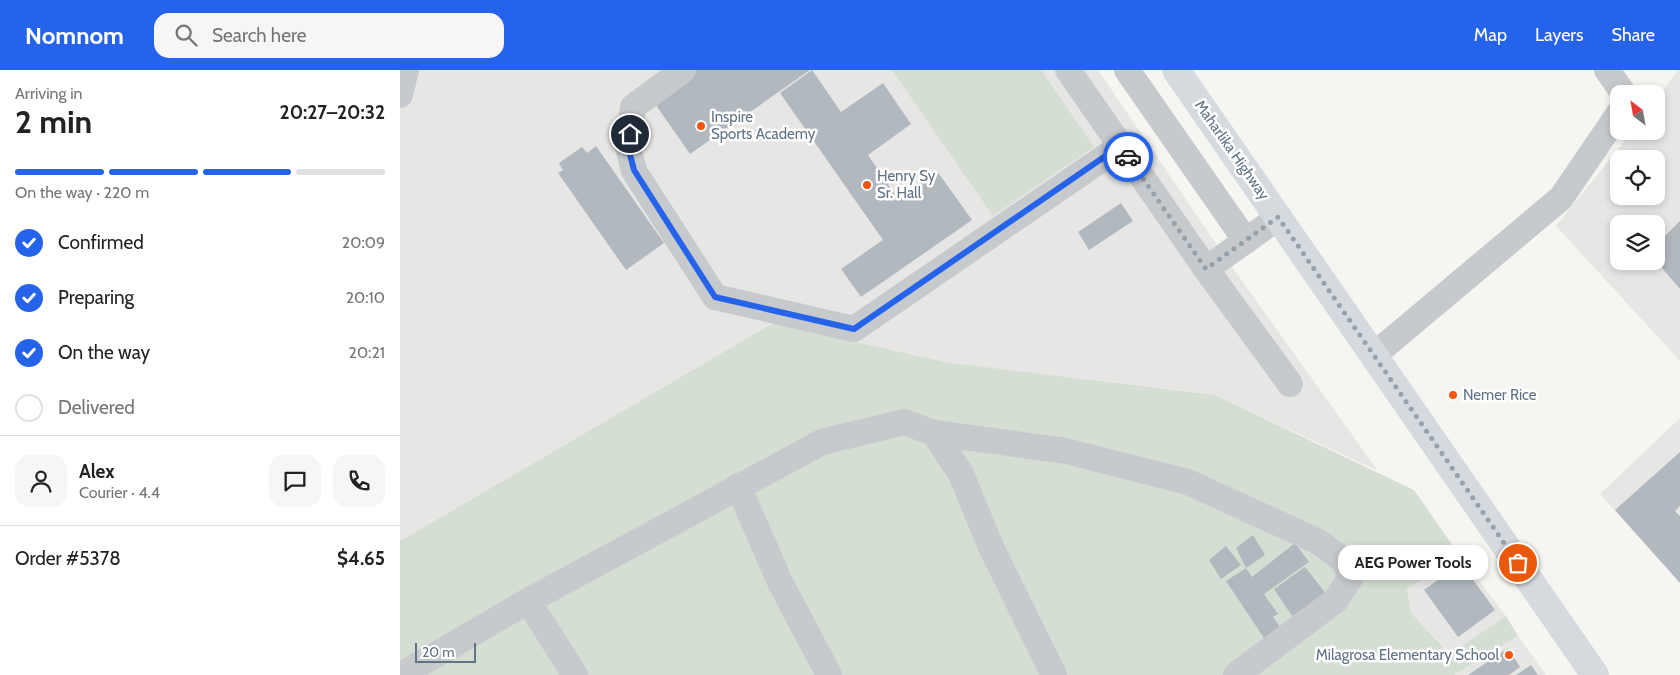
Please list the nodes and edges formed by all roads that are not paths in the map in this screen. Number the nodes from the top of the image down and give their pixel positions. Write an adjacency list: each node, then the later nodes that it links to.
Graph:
1 (406, 70): 8 (street)
2 (683, 70): 10 (street)
3 (1068, 70): 10 (street)
4 (1127, 70): 12 (street)
5 (1176, 70): 11 (highway, Maharlika Highway)
6 (1607, 70): 7 (street)
7 (1618, 85)
8 (400, 95)
9 (1610, 126): 14 (street)
10 (1120, 146): 13 (street)
11 (1278, 217): 12 (street); 14 (highway, Maharlika Highway)
12 (1246, 241): 13 (street)
13 (1206, 269): 15 (street)
14 (1374, 355): 24 (highway, Maharlika Highway)
15 (1290, 384)
16 (934, 433): 17 (street); 22 (street); 23 (street)
17 (738, 486): 18 (street); 21 (street)
18 (528, 601): 19 (street); 20 (street)
19 (401, 675)
20 (575, 675)
21 (829, 675)
22 (1054, 675)
23 (1236, 675)
24 (1595, 675)

